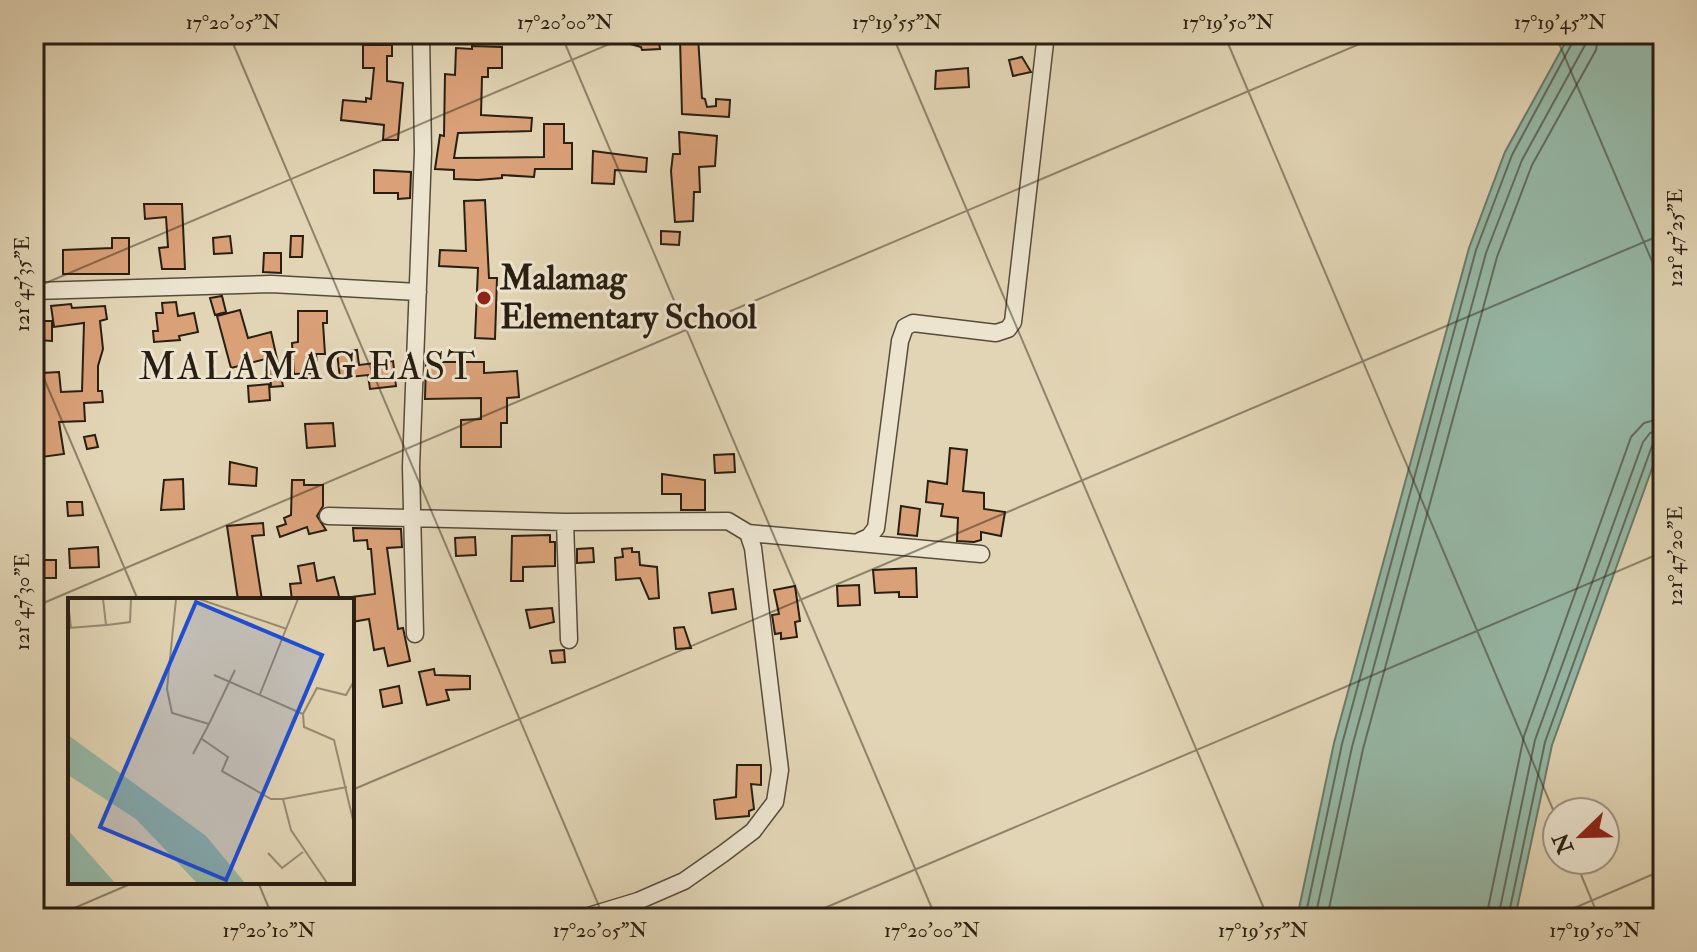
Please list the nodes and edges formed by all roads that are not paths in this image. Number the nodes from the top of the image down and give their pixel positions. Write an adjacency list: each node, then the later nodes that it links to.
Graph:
1 (421, 34): 4 (street)
2 (1046, 34): 9 (street)
3 (34, 291): 4 (street)
4 (418, 292): 6 (street)
5 (328, 516): 6 (street)
6 (412, 518): 7 (street); 11 (street)
7 (565, 522): 8 (street); 12 (street)
8 (748, 533): 9 (street); 13 (street)
9 (860, 541): 10 (street)
10 (981, 554)
11 (415, 634)
12 (569, 640)
13 (582, 918)

